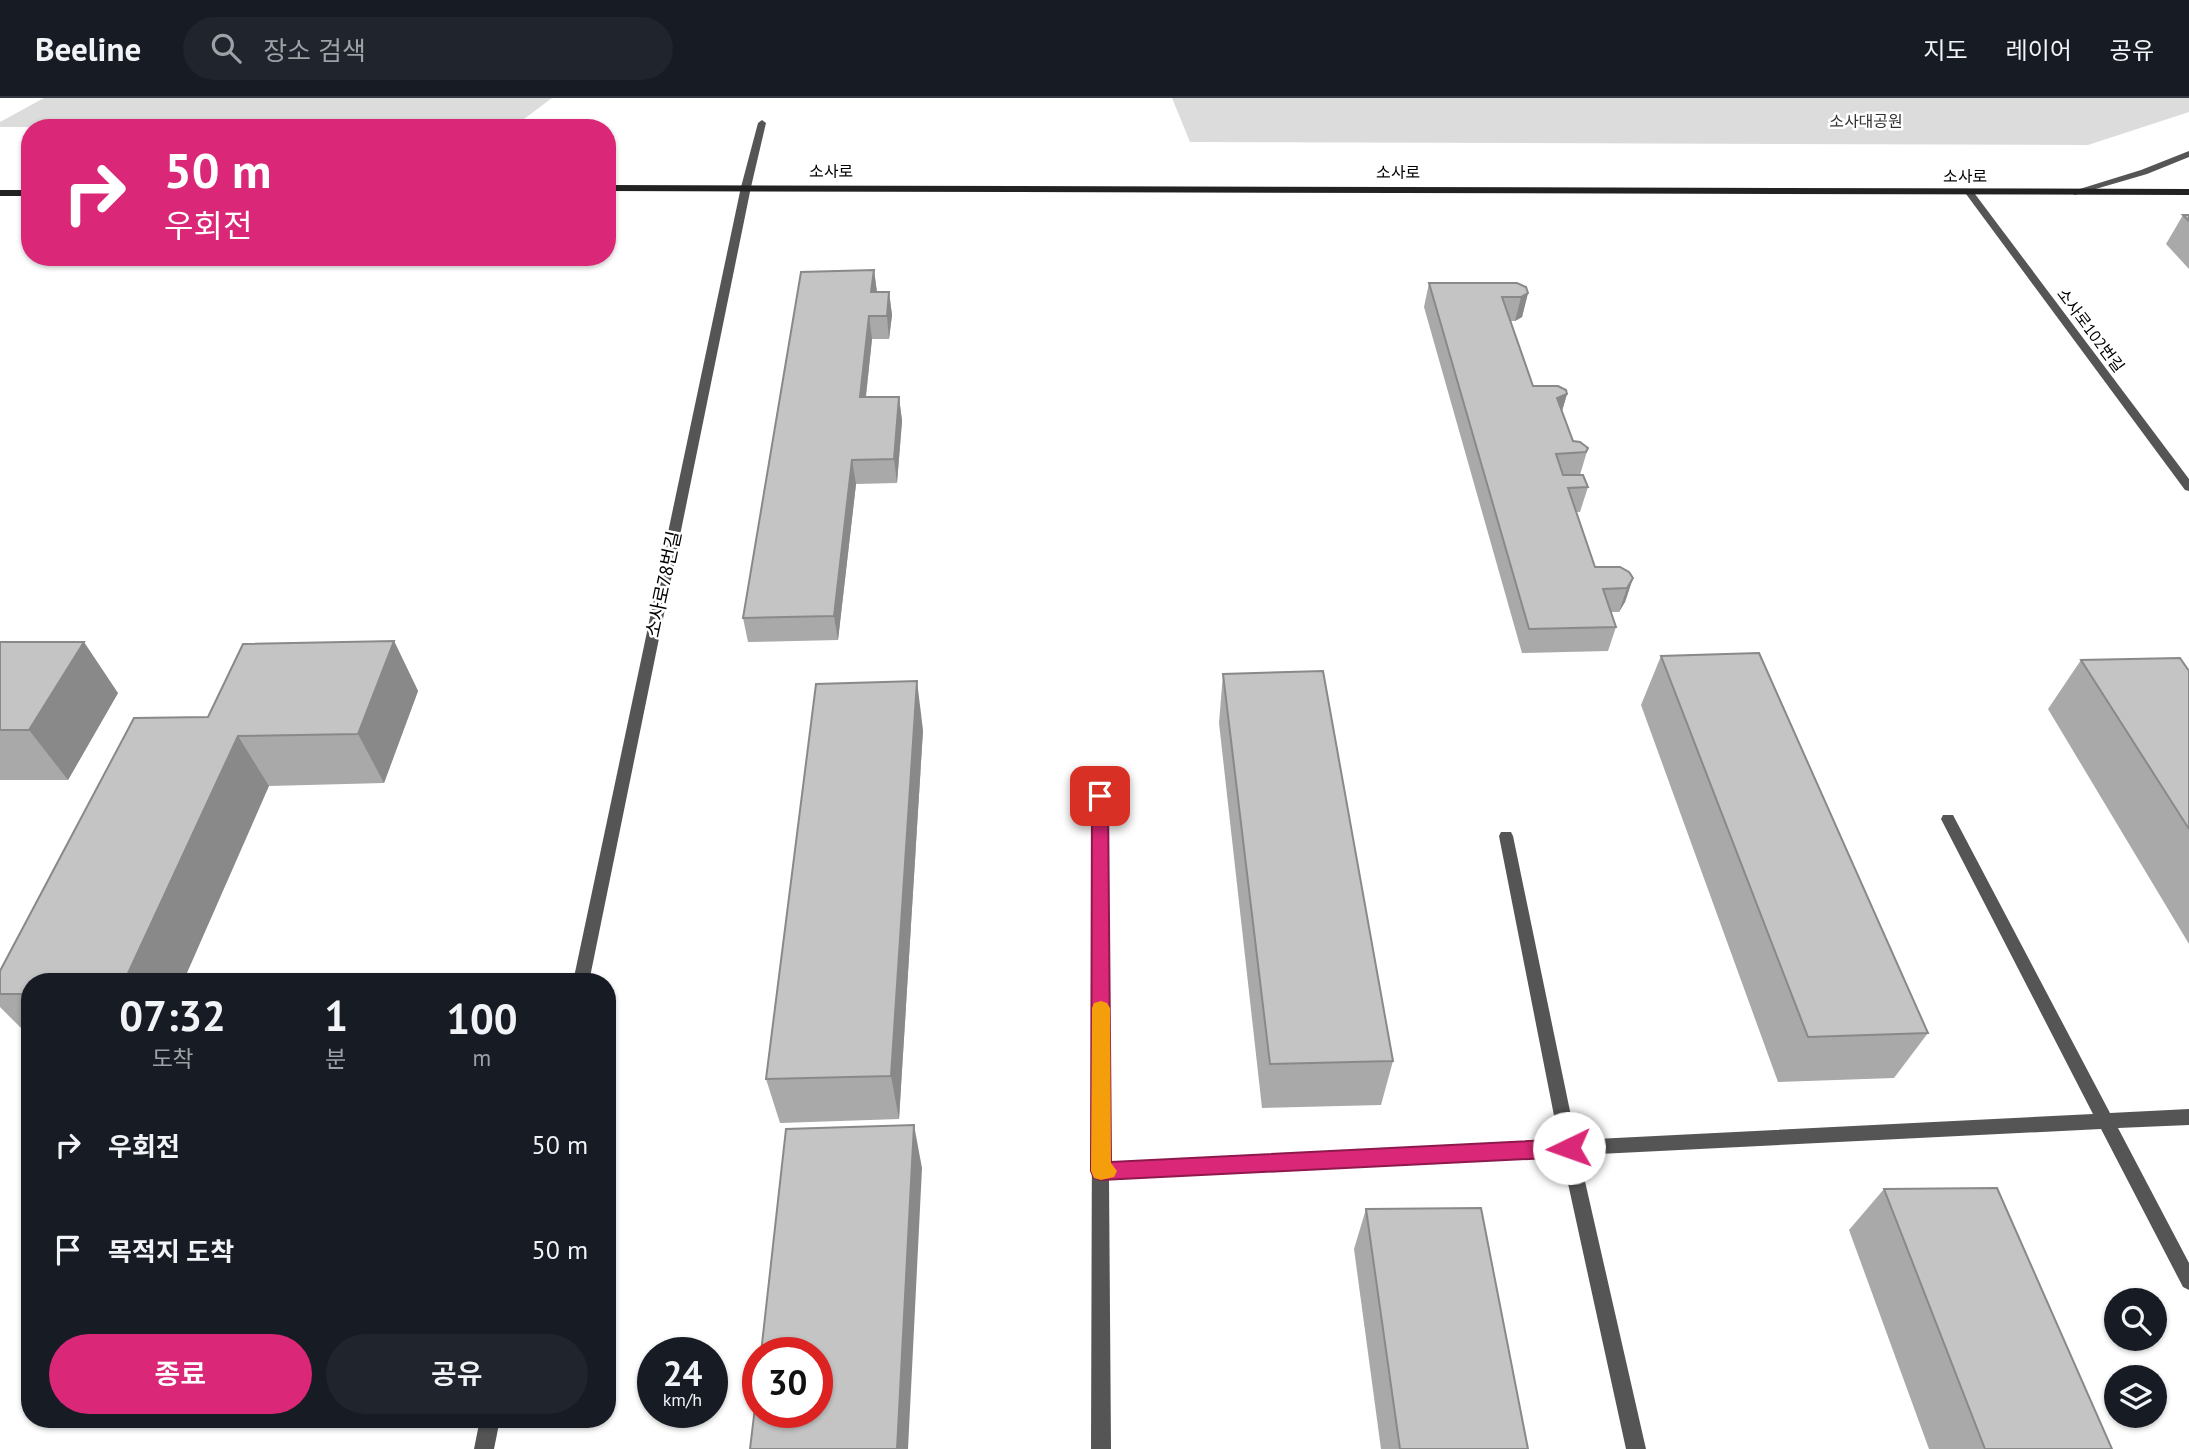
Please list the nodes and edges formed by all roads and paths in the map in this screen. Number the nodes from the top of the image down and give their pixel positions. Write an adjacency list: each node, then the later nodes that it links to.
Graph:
1 (762, 123): 3 (street, 소사로78번길)
2 (2189, 154): 6 (street)
3 (746, 187): 4 (street, 소사로); 5 (street, 소사로); 14 (street, 소사로78번길)
4 (616, 188)
5 (1969, 192): 6 (street, 소사로); 10 (street, 소사로102번길)
6 (2075, 192): 7 (street, 소사로)
7 (2189, 192)
8 (0, 193): 9 (street)
9 (21, 193)
10 (2189, 487)
11 (1100, 796): 18 (street)
12 (1948, 819): 16 (street)
13 (1506, 836): 17 (street)
14 (583, 973)
15 (2189, 1117): 16 (street)
16 (2106, 1121): 17 (street); 19 (street)
17 (1569, 1148): 18 (street); 23 (street)
18 (1101, 1171): 22 (street)
19 (2189, 1280)
20 (488, 1428): 21 (street)
21 (484, 1449)
22 (1101, 1449)
23 (1636, 1449)

